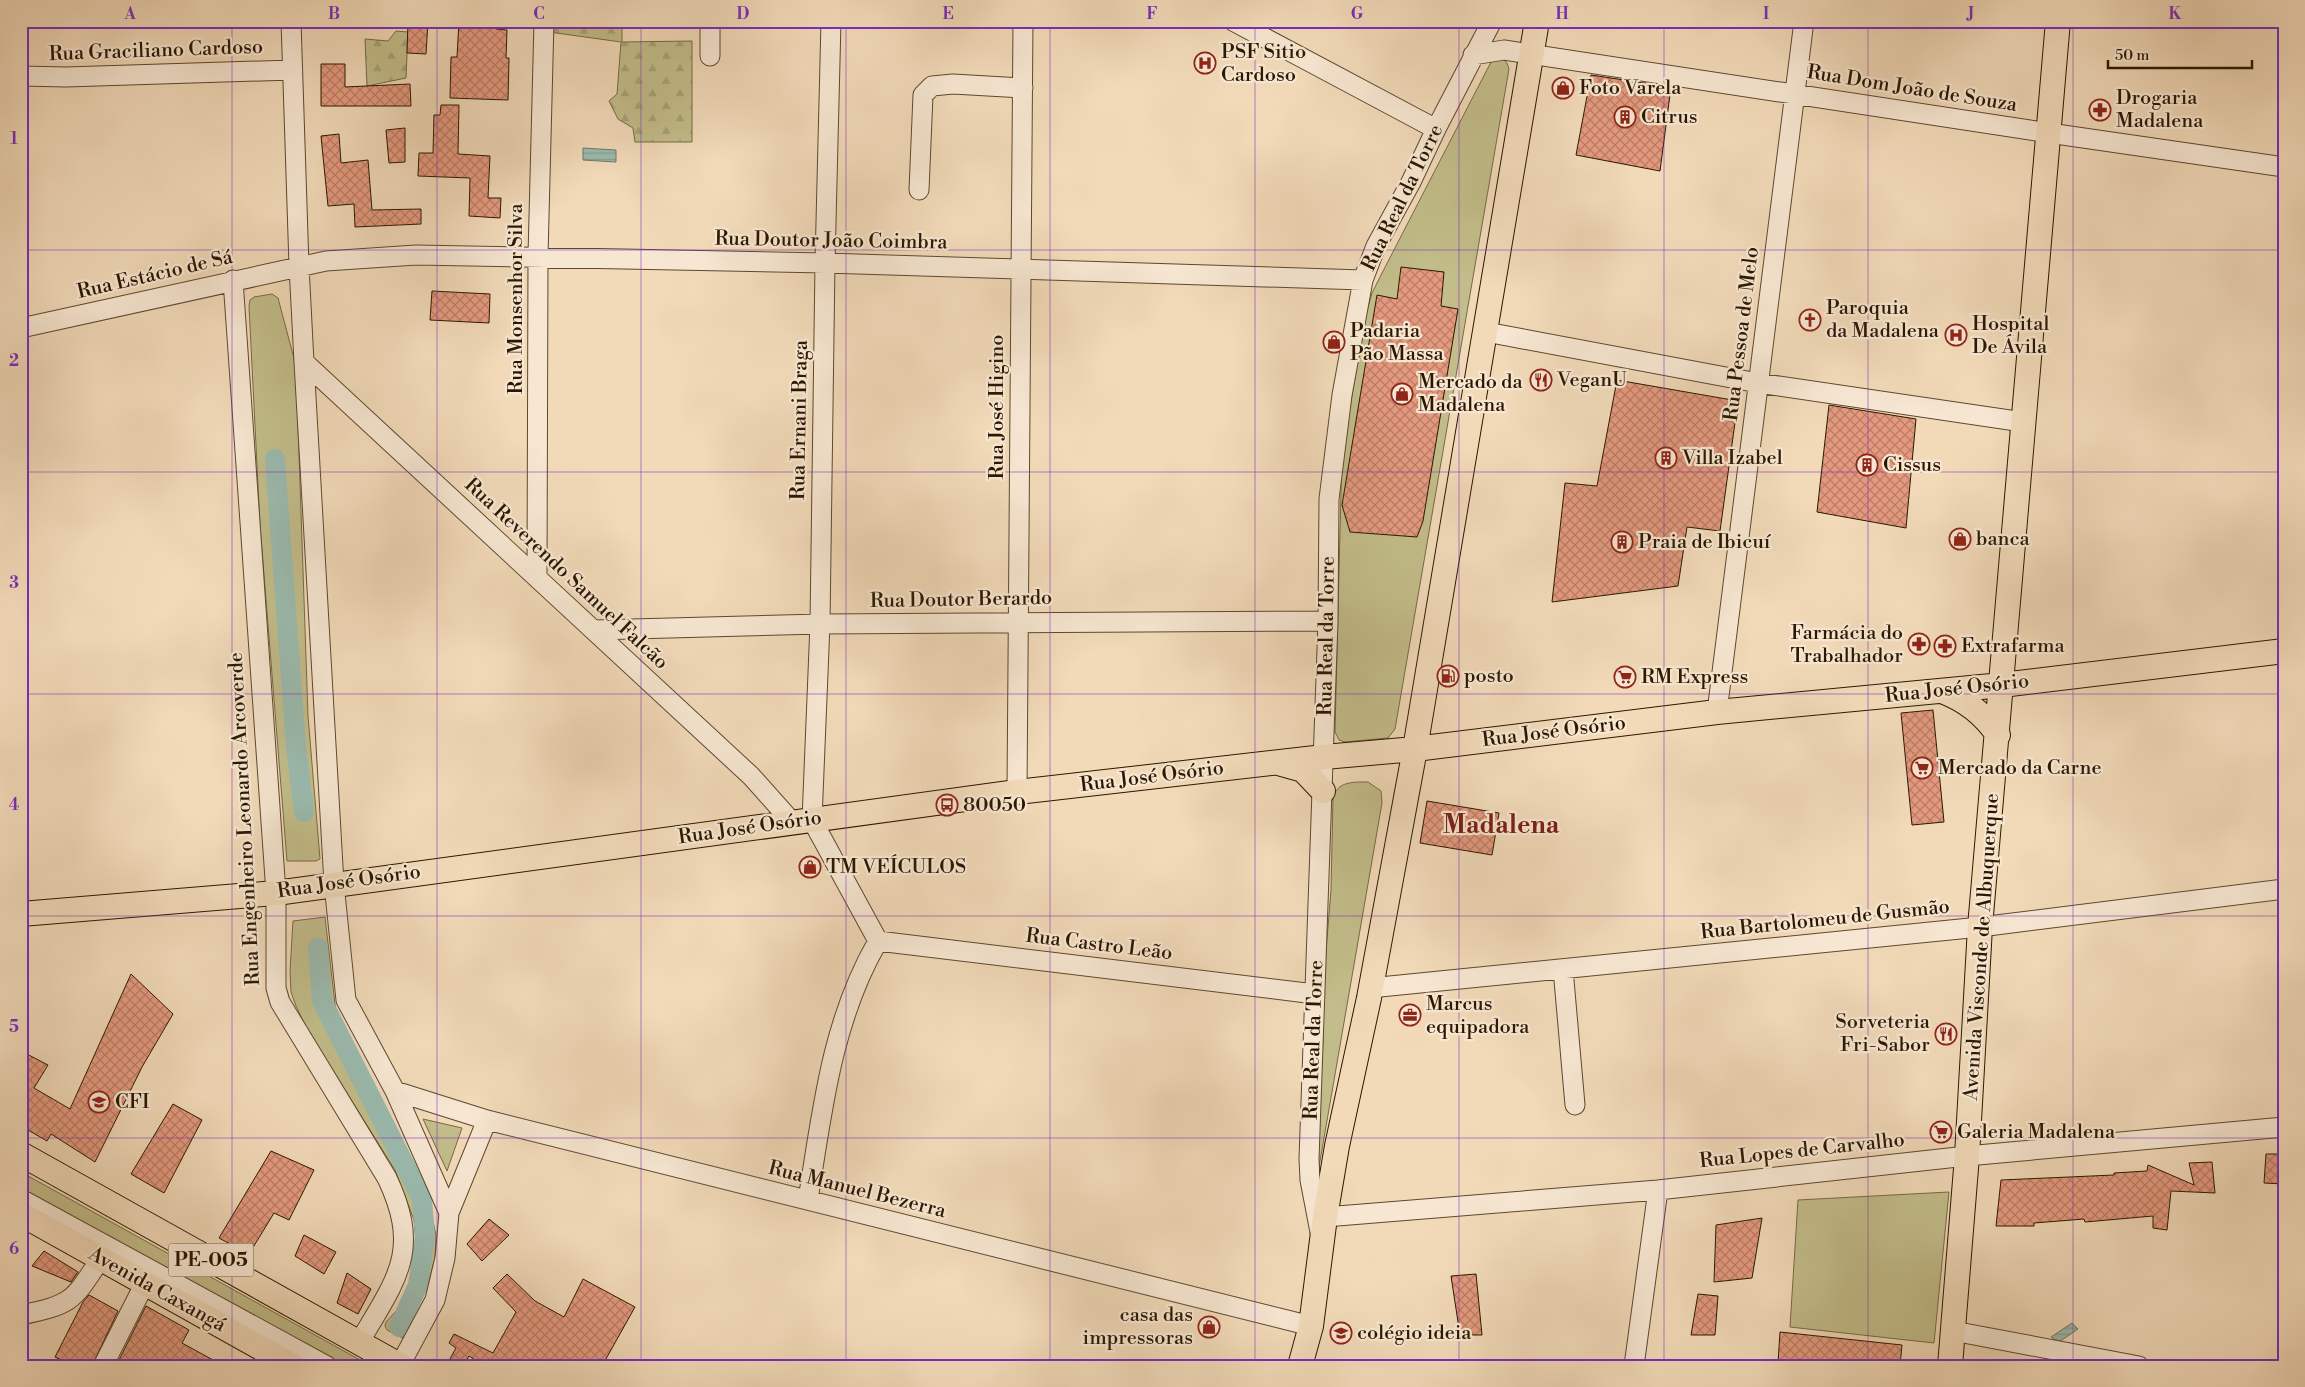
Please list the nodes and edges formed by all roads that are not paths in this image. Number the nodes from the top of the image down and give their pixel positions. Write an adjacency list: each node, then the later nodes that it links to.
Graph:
1 (291, 21): 14 (street)
2 (544, 21): 22 (street, Rua Monsenhor Silva)
3 (710, 21): 12 (street)
4 (831, 21): 23 (street, Rua Ernani Braga)
5 (1024, 21): 16 (street, Rua José Higino)
6 (1233, 21): 18 (street)
7 (1492, 21): 13 (street, Rua Real da Torre)
8 (1537, 21): 11 (main road, Rua Real da Torre)
9 (1804, 21): 17 (street, Rua Pessoa de Melo)
10 (2058, 21): 19 (main road, Avenida Visconde de Albuquerque)
11 (1532, 55): 13 (street); 17 (street, Rua Dom João de Souza); 29 (main road, Rua Real da Torre)
12 (710, 56)
13 (1473, 56): 18 (street, Rua Real da Torre)
14 (292, 70): 15 (street, Rua Graciliano Cardoso); 24 (street)
15 (21, 76)
16 (1023, 88): 21 (street); 25 (street, Rua José Higino)
17 (1795, 94): 19 (street, Rua Dom João de Souza); 31 (street, Rua Pessoa de Melo)
18 (1436, 128): 27 (street, Rua Real da Torre)
19 (2049, 133): 20 (street, Rua Dom João de Souza); 32 (main road, Avenida Visconde de Albuquerque)
20 (2284, 166)
21 (919, 190)
22 (538, 256): 23 (street, Rua Doutor João Coimbra); 24 (street, Rua Doutor João Coimbra); 33 (street, Rua Monsenhor Silva)
23 (825, 263): 25 (street, Rua Doutor João Coimbra); 36 (street, Rua Ernani Braga)
24 (299, 266): 26 (street, Rua Estácio de Sá); 30 (street)
25 (1020, 269): 27 (street, Rua Doutor João Coimbra); 35 (street, Rua José Higino)
26 (233, 280): 28 (street, Rua Estácio de Sá); 51 (street, Rua Engenheiro Leonardo Arcoverde)
27 (1363, 280): 34 (street, Rua Real da Torre)
28 (21, 328)
29 (1486, 332): 31 (street); 43 (main road, Rua Real da Torre)
30 (304, 362): 33 (street, Rua Reverendo Samuel Falcão); 49 (street)
31 (1758, 383): 32 (street); 41 (street, Rua Pessoa de Melo)
32 (2023, 422): 39 (main road, Avenida Visconde de Albuquerque)
33 (537, 578): 37 (street, Rua Reverendo Samuel Falcão)
34 (1328, 621): 35 (street, Rua Doutor Berardo); 44 (street, Rua Real da Torre)
35 (1020, 622): 36 (street, Rua Doutor Berardo); 47 (street, Rua José Higino)
36 (820, 624): 37 (street, Rua Doutor Berardo); 48 (street, Rua Ernani Braga)
37 (594, 630): 48 (street, Rua Reverendo Samuel Falcão)
38 (2284, 651): 39 (main road, Rua José Osório)
39 (2002, 685): 40 (main road, Rua José Osório); 42 (main road, Avenida Visconde de Albuquerque)
40 (1942, 691): 41 (main road, Rua José Osório); 42 (main road)
41 (1717, 712): 43 (main road, Rua José Osório)
42 (1998, 735): 53 (main road, Avenida Visconde de Albuquerque)
43 (1415, 749): 44 (main road, Rua José Osório); 56 (main road, Rua Real da Torre)
44 (1324, 757): 45 (main road, Rua José Osório); 46 (street, Rua Real da Torre)
45 (1276, 762): 46 (main road); 47 (main road, Rua José Osório)
46 (1323, 791): 57 (street, Rua Real da Torre)
47 (1017, 792): 48 (main road, Rua José Osório)
48 (803, 821): 49 (main road, Rua José Osório); 54 (street, Rua Reverendo Samuel Falcão)
49 (334, 884): 51 (main road, Rua José Osório); 58 (street)
50 (2284, 888): 53 (street, Rua Bartolomeu de Gusmão)
51 (276, 893): 52 (main road, Rua José Osório); 77 (street, Rua Engenheiro Leonardo Arcoverde)
52 (21, 914)
53 (1980, 927): 55 (street, Rua Bartolomeu de Gusmão); 63 (main road, Avenida Visconde de Albuquerque)
54 (878, 941): 57 (street, Rua Castro Leão); 67 (street)
55 (1564, 969): 56 (street, Rua Bartolomeu de Gusmão); 59 (street)
56 (1370, 988): 70 (main road, Rua Real da Torre)
57 (1315, 994): 71 (street, Rua Real da Torre)
58 (395, 1091): 60 (street, Rua Manuel Bezerra); 68 (street)
59 (1575, 1105)
60 (487, 1120): 67 (street, Rua Manuel Bezerra); 68 (street)
61 (2284, 1127): 63 (street, Rua Lopes de Carvalho)
62 (21, 1154): 77 (main road, PE-005)
63 (1967, 1156): 65 (street, Rua Lopes de Carvalho); 76 (main road, Avenida Visconde de Albuquerque)
64 (21, 1167): 82 (street)
65 (1658, 1190): 70 (street, Rua Lopes de Carvalho); 85 (street)
66 (21, 1199): 81 (street)
67 (808, 1200): 75 (street, Rua Manuel Bezerra)
68 (449, 1213): 78 (street)
69 (21, 1214): 72 (main road, Avenida Caxangá / PE-005)
70 (1325, 1217): 71 (main road, Rua Real da Torre)
71 (1322, 1243): 75 (main road, Rua Real da Torre)
72 (101, 1258): 73 (main road, Avenida Caxangá / PE-005); 74 (street)
73 (145, 1283): 79 (street); 80 (main road, Avenida Caxangá / PE-005)
74 (21, 1315)
75 (1311, 1326): 83 (main road, Rua Real da Torre); 84 (main road)
76 (1953, 1332): 86 (main road, Avenida Visconde de Albuquerque); 87 (street)
77 (360, 1343): 78 (main road, PE-005)
78 (401, 1365)
79 (103, 1366)
80 (293, 1366)
81 (327, 1366)
82 (377, 1366)
83 (1300, 1366)
84 (1306, 1366)
85 (1634, 1366)
86 (1950, 1366)
87 (2139, 1366)

